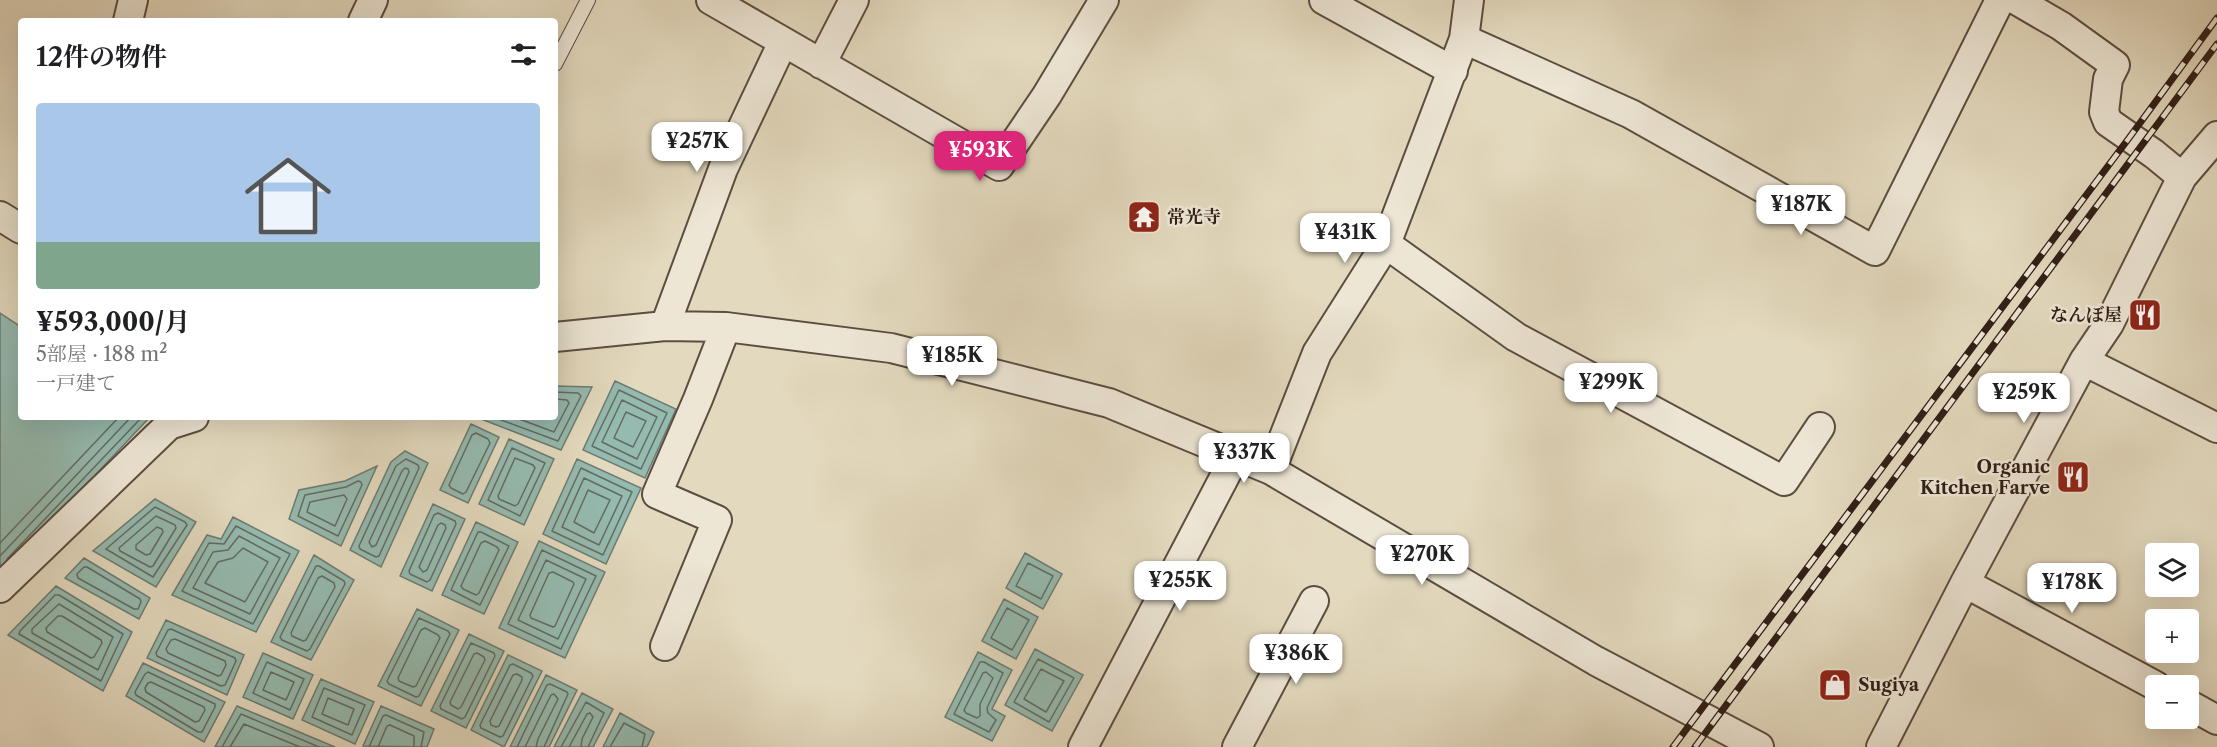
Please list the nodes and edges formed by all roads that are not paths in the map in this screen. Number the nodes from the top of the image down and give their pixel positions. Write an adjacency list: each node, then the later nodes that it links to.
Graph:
1 (133, 0): 11 (street)
2 (373, 0): 12 (street)
3 (588, 0): 15 (lane)
4 (711, 0): 14 (street)
5 (854, 0): 16 (street)
6 (1104, 0): 16 (street)
7 (1324, 0): 17 (street)
8 (1469, 0): 13 (street)
9 (2000, 0): 13 (street)
10 (2016, 0): 19 (street)
11 (129, 18)
12 (364, 18)
13 (1464, 39): 17 (street)
14 (783, 42): 16 (street); 23 (street)
15 (558, 58)
16 (821, 64)
17 (1453, 70): 22 (street)
18 (2215, 144): 19 (street)
19 (2182, 177): 26 (street)
20 (0, 216): 21 (street)
21 (18, 227)
22 (1386, 244): 28 (street); 31 (street)
23 (665, 326): 24 (street); 25 (street)
24 (726, 327): 30 (street); 35 (street)
25 (558, 337)
26 (2084, 361): 29 (street); 32 (street)
27 (185, 420): 33 (street)
28 (1820, 427)
29 (2217, 428)
30 (1236, 455): 31 (street); 40 (street)
31 (1271, 470): 41 (street)
32 (1965, 583): 36 (street); 42 (street)
33 (0, 588)
34 (1314, 601): 39 (street)
35 (665, 646)
36 (2145, 680)
37 (2199, 710): 38 (street)
38 (2217, 720)
39 (1248, 743)
40 (1083, 747)
41 (1758, 747)
42 (1881, 747)

